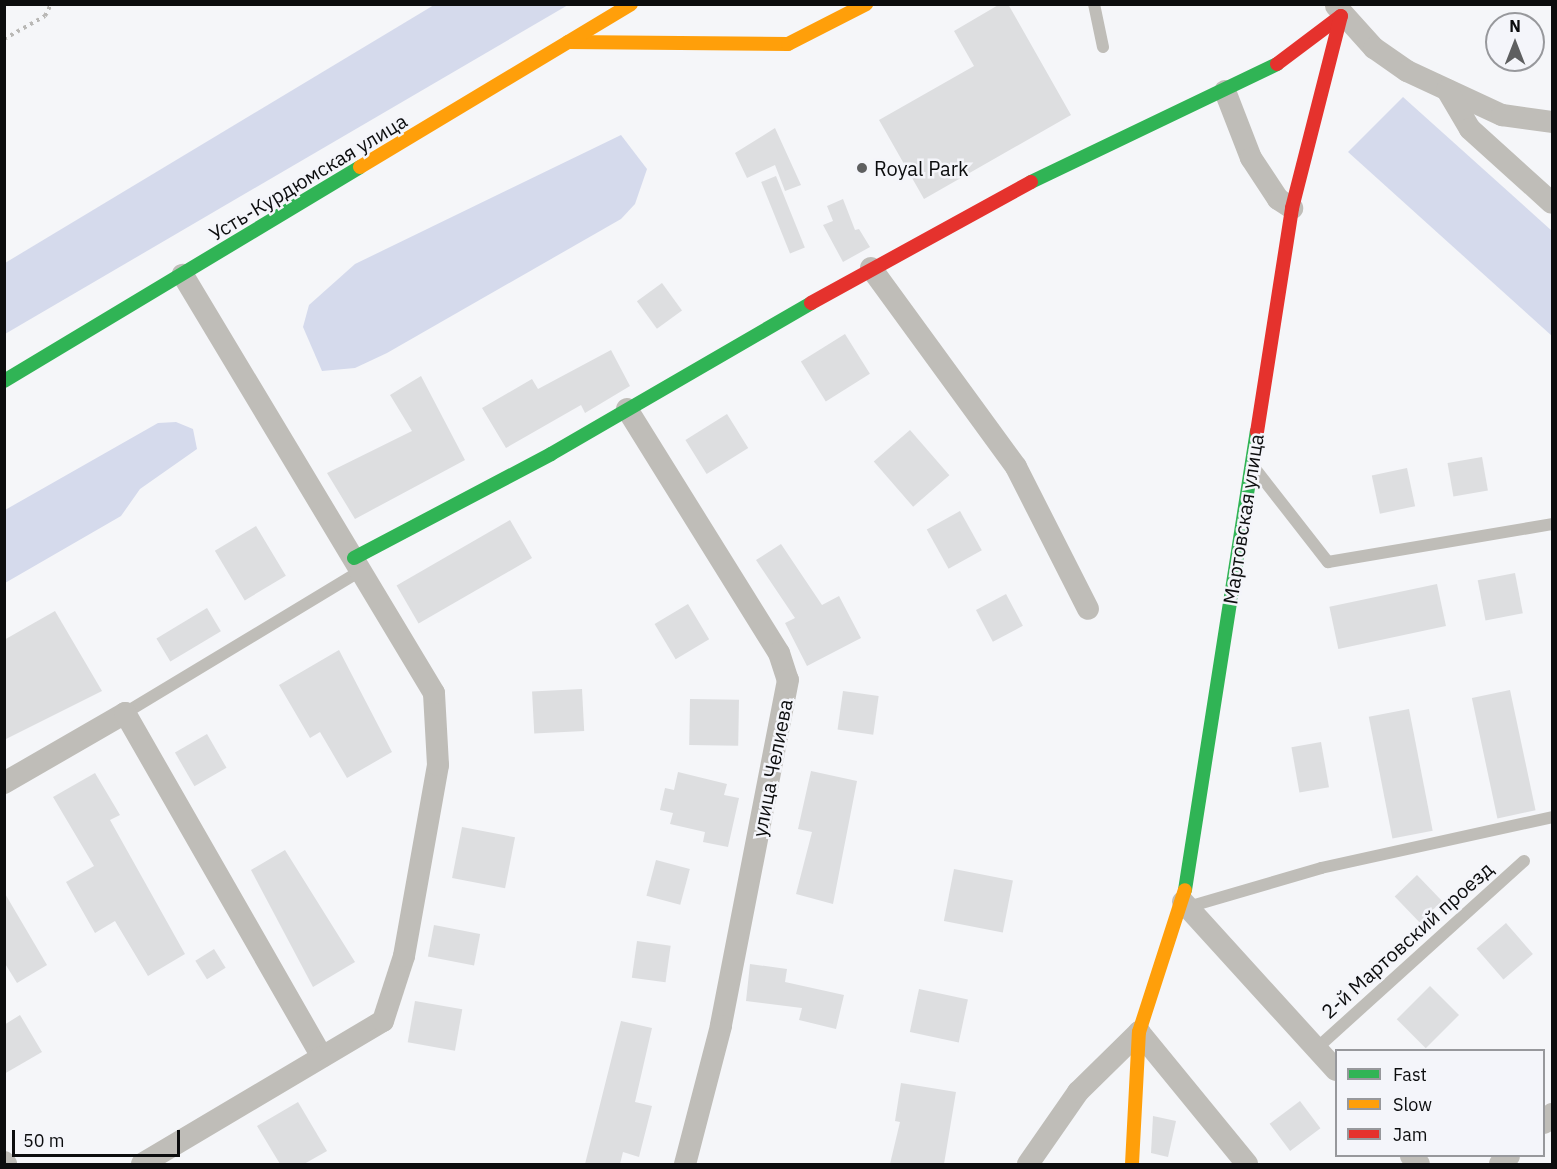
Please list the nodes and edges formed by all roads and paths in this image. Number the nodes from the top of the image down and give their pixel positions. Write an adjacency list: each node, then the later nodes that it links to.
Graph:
1 (51, 4): 6 (path)
2 (631, 4): 7 (street, Усть-Курдюмская улица)
3 (866, 4): 7 (street)
4 (1094, 4): 8 (lane)
5 (1338, 10): 9 (street); 10 (street); 13 (street, Мартовская улица)
6 (4, 39)
7 (568, 42): 15 (street, Усть-Курдюмская улица)
8 (1103, 47)
9 (1446, 90): 11 (street); 12 (street)
10 (1225, 91): 13 (street); 14 (street)
11 (1552, 122)
12 (1552, 202)
13 (1292, 208): 18 (street, Мартовская улица)
14 (871, 268): 17 (street); 21 (street)
15 (183, 275): 16 (street, Усть-Курдюмская улица); 20 (street)
16 (4, 381)
17 (627, 409): 20 (street); 32 (street, улица Челиева)
18 (1252, 464): 19 (lane); 26 (street, Мартовская улица)
19 (1552, 524)
20 (357, 564): 22 (lane); 29 (street)
21 (1088, 609)
22 (125, 713): 23 (street); 29 (street)
23 (4, 783)
24 (1552, 817): 26 (lane)
25 (1524, 861): 28 (lane, 2-й Мартовский проезд)
26 (1185, 904): 27 (street, Мартовская улица); 28 (street)
27 (1140, 1032): 33 (street); 34 (street, Мартовская улица); 35 (street)
28 (1317, 1048): 30 (street)
29 (322, 1057): 31 (street)
30 (1335, 1069)
31 (142, 1164)
32 (685, 1164)
33 (1028, 1164)
34 (1132, 1164)
35 (1247, 1164)

